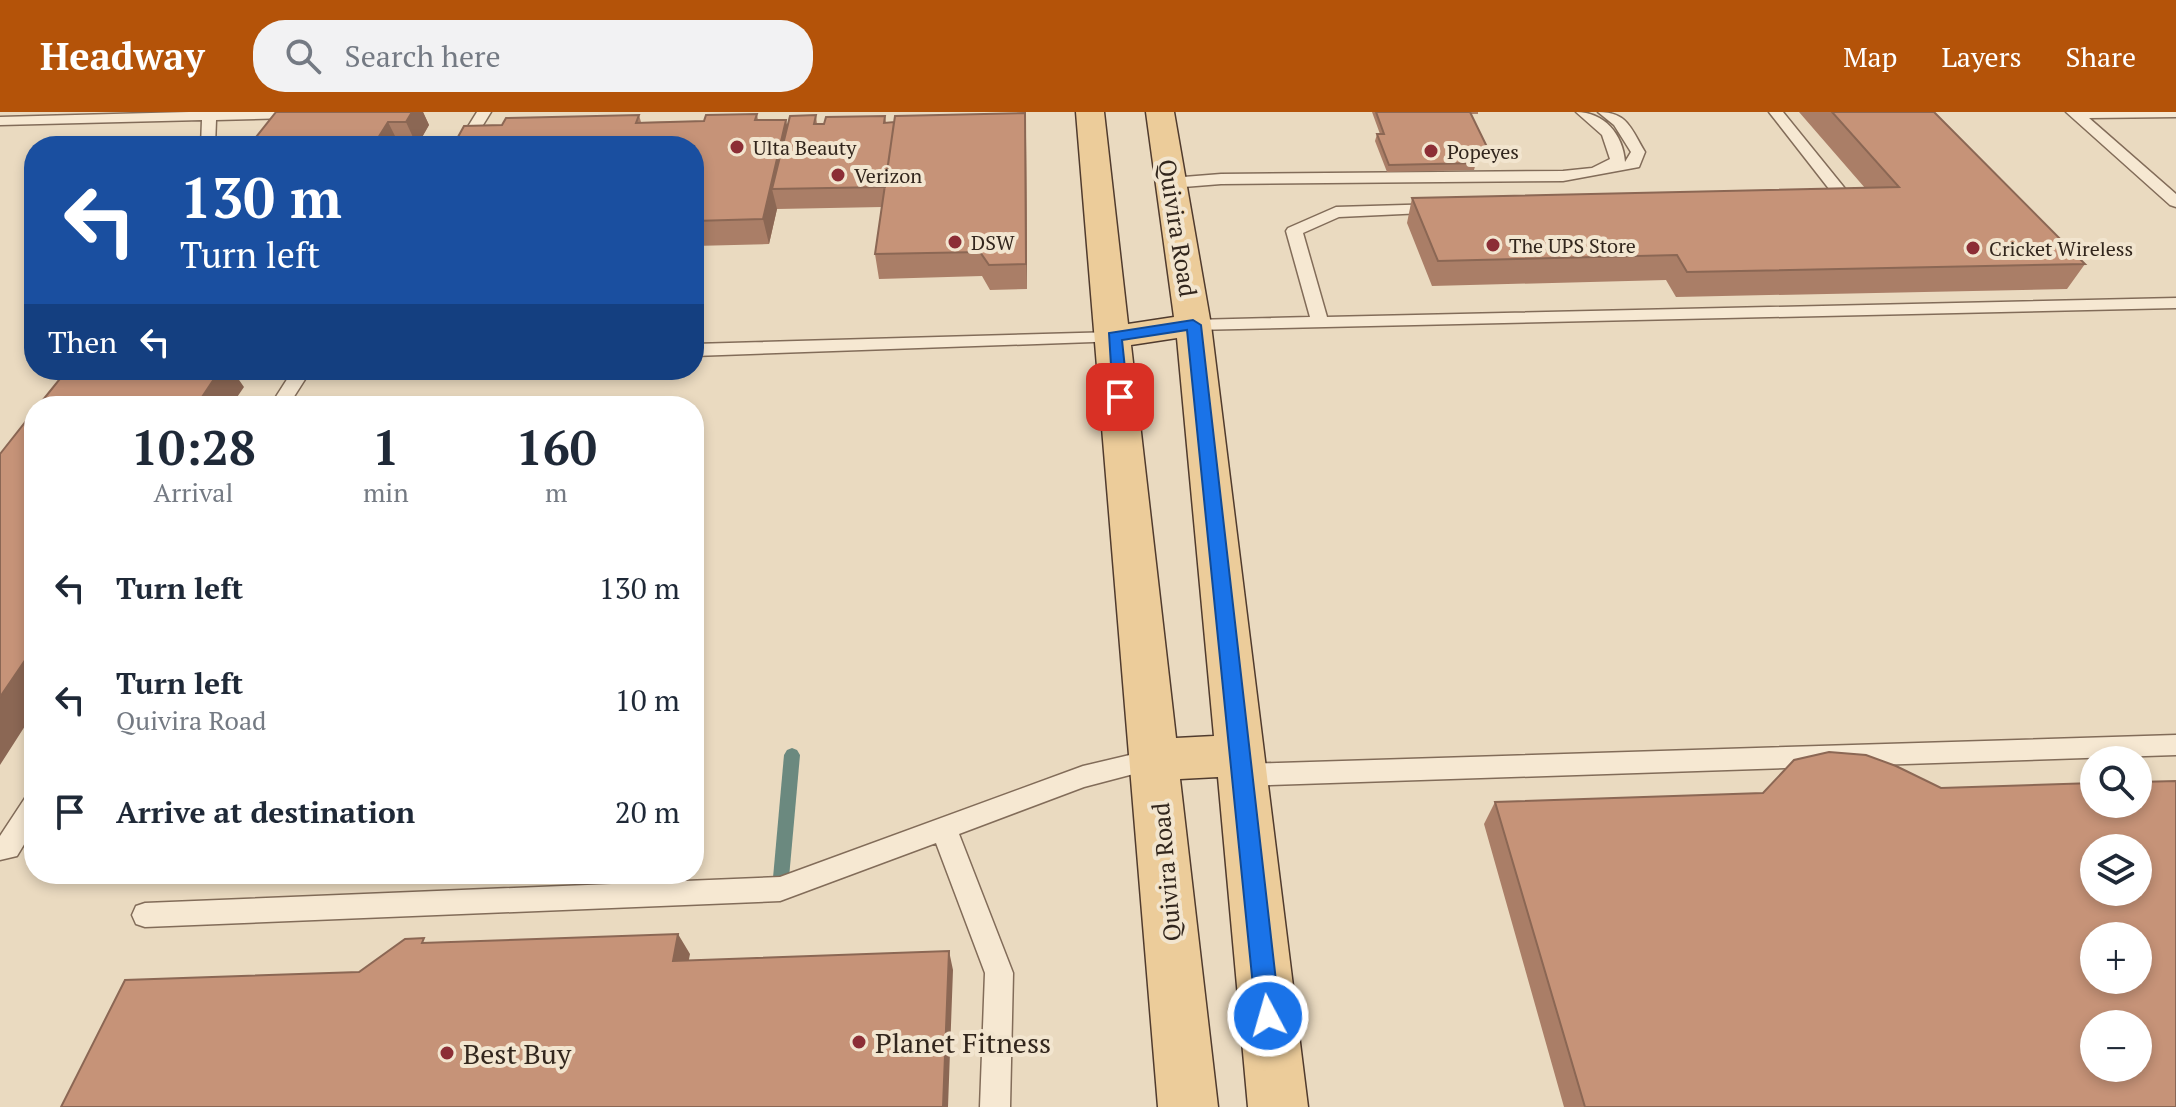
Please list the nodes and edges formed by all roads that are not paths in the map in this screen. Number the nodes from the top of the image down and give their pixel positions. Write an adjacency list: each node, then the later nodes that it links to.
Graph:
1 (362, 112): 11 (lane)
2 (484, 112): 14 (lane)
3 (1090, 112): 23 (main road, Quivira Road)
4 (1160, 112): 16 (main road, Quivira Road)
5 (1583, 112): 15 (lane)
6 (1605, 112): 15 (lane)
7 (1776, 112): 17 (lane)
8 (2074, 113): 9 (lane); 18 (lane)
9 (2176, 113)
10 (162, 115): 11 (lane); 12 (lane)
11 (209, 115): 13 (lane)
12 (0, 121)
13 (208, 136)
14 (469, 136)
15 (1595, 172): 16 (lane)
16 (1171, 183): 22 (main road, Quivira Road)
17 (1814, 200)
18 (2176, 202)
19 (1455, 209): 21 (lane)
20 (2176, 303): 21 (lane)
21 (1320, 321): 22 (lane)
22 (1193, 325): 23 (main road); 27 (main road, Quivira Road)
23 (1115, 337): 24 (lane); 26 (main road, Quivira Road)
24 (704, 350)
25 (2176, 745): 27 (lane)
26 (1155, 759): 27 (main road); 29 (lane); 33 (main road, Quivira Road)
27 (1242, 766): 34 (main road, Quivira Road)
28 (24, 822): 30 (lane)
29 (944, 829): 31 (lane); 32 (lane)
30 (0, 848)
31 (145, 915)
32 (995, 1107)
33 (1188, 1107)
34 (1278, 1107)

